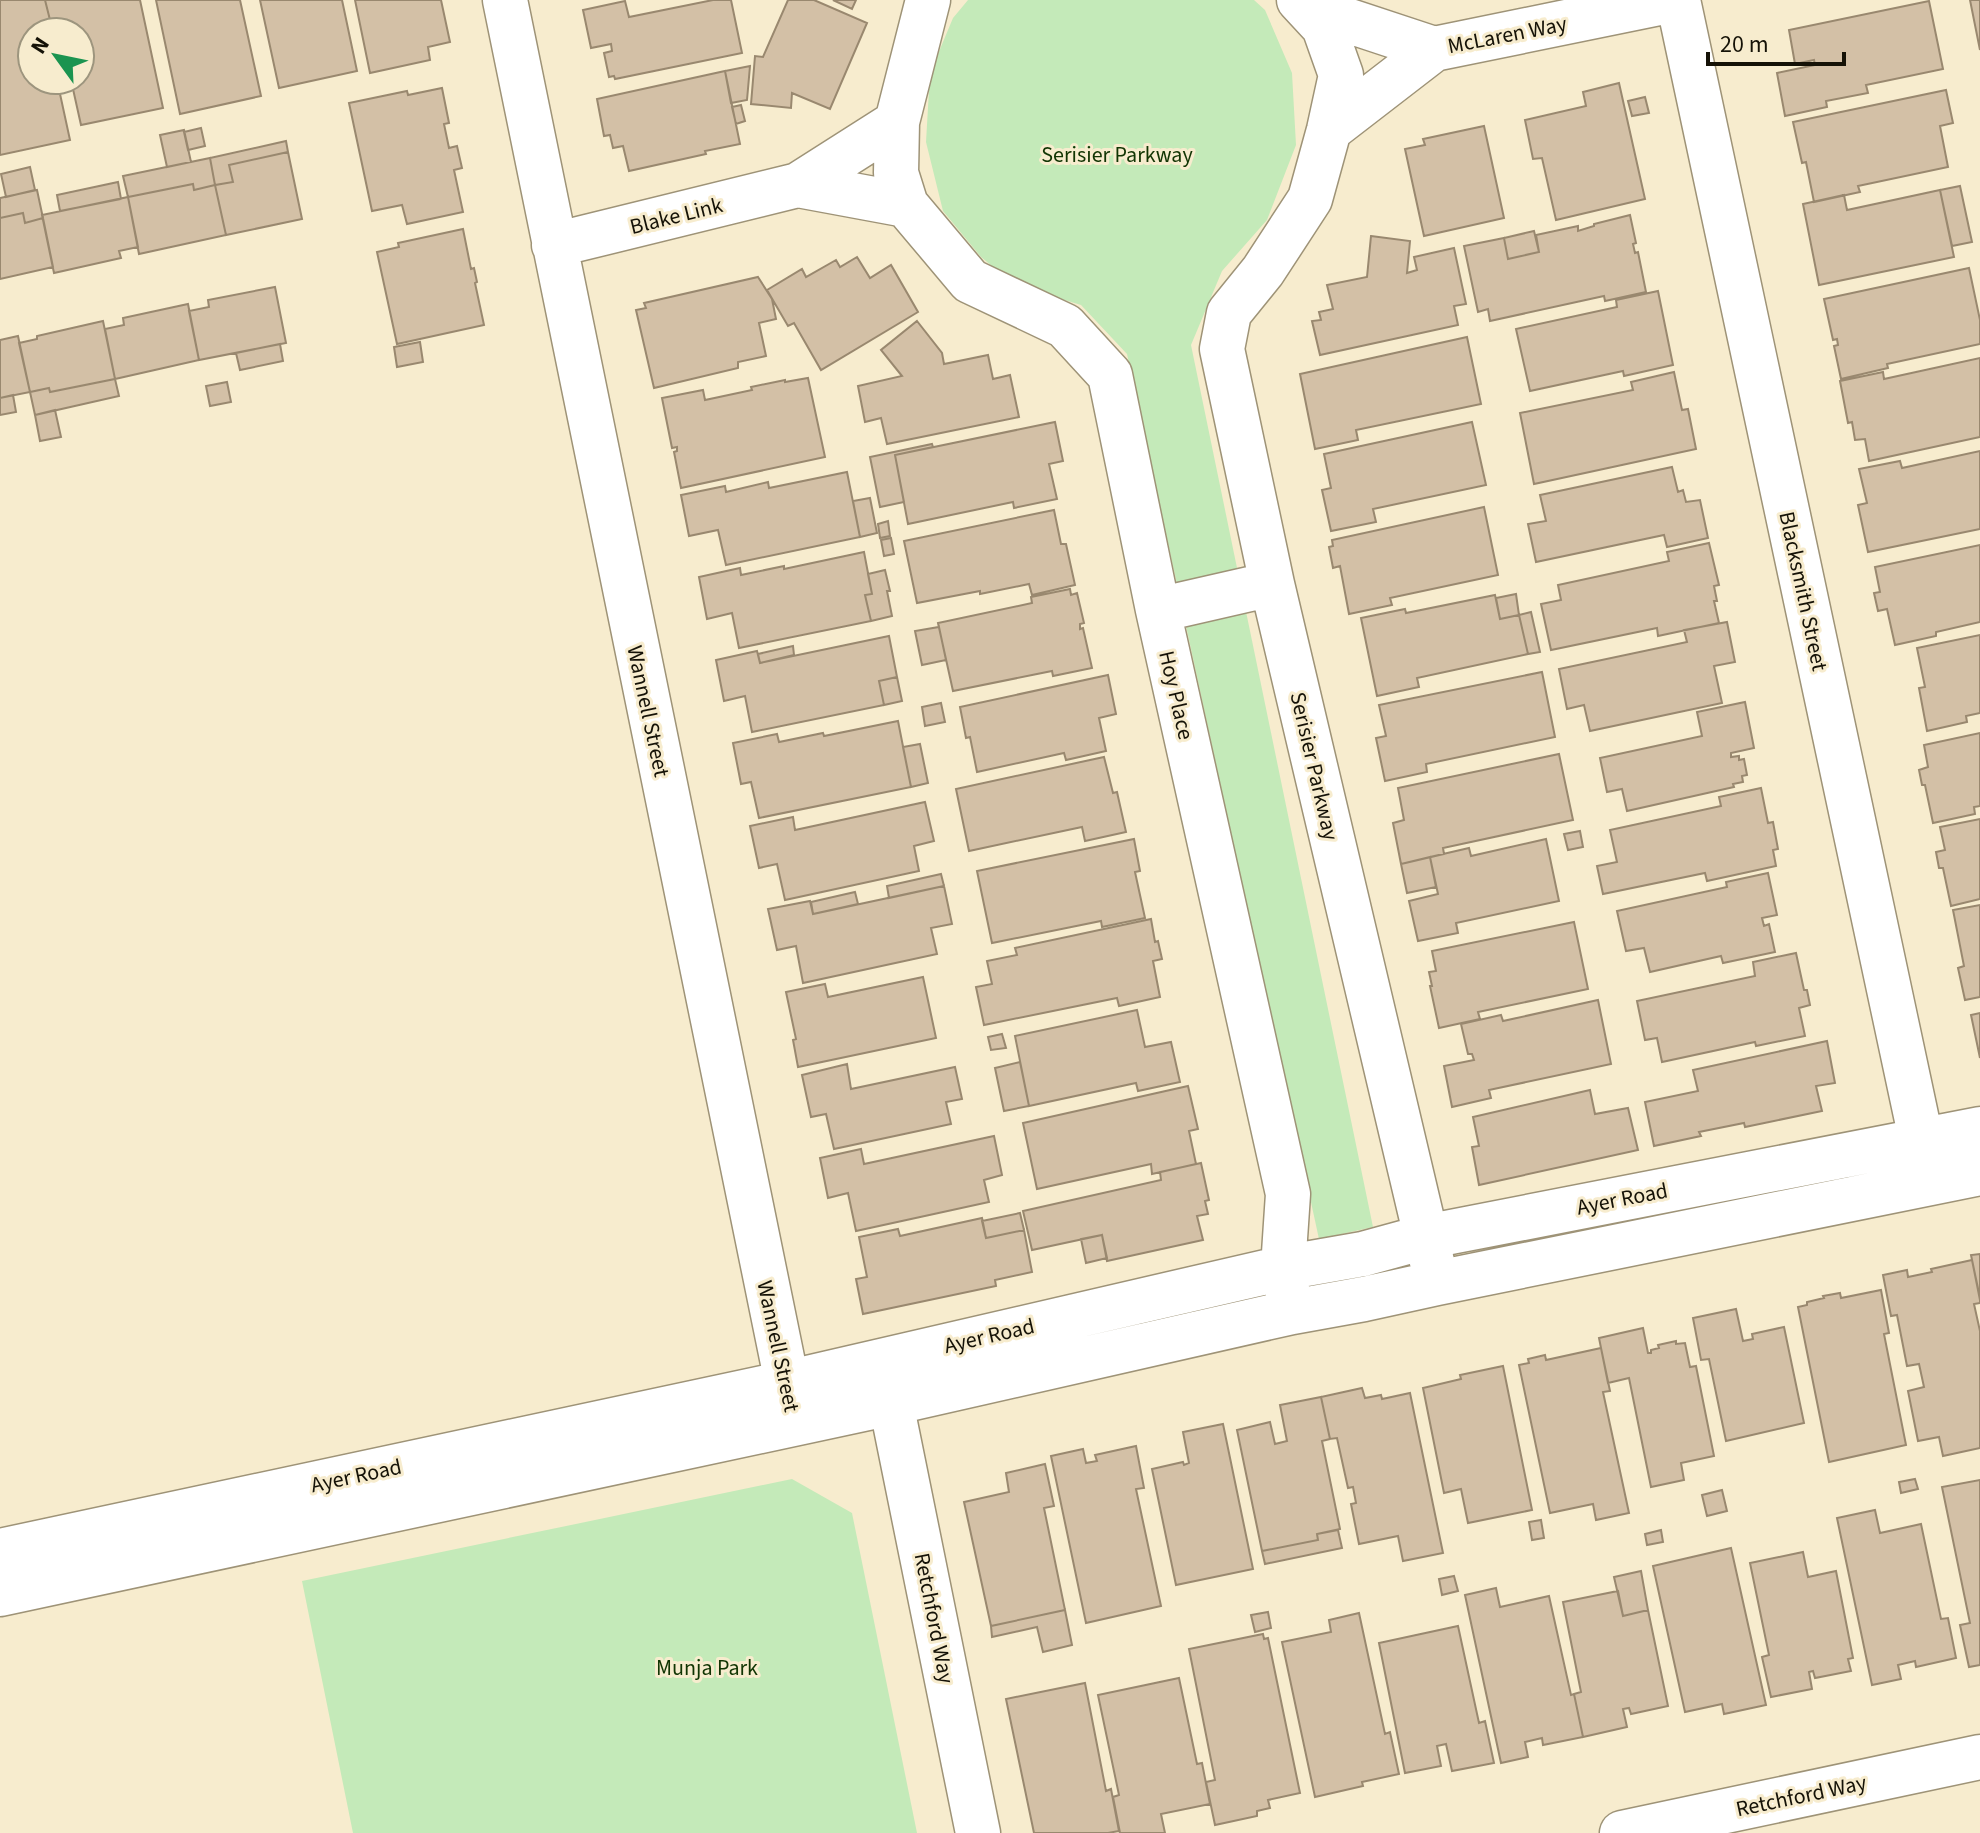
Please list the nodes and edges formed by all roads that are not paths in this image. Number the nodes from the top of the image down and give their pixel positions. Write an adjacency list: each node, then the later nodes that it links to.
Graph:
1 (505, 0): 10 (street, Wannell Street)
2 (928, 0): 6 (street)
3 (1676, 0): 5 (street, McLaren Way); 14 (street, Blacksmith Street)
4 (1303, 3): 5 (street, McLaren Way); 7 (street, Serisier Parkway)
5 (1434, 49): 7 (street, McLaren Way)
6 (897, 122): 8 (street, Blake Link); 9 (street)
7 (1329, 130): 11 (street, Serisier Parkway)
8 (798, 185): 9 (street, Blake Link); 10 (street, Blake Link)
9 (901, 189): 12 (street, Hoy Place)
10 (554, 245): 21 (street, Wannell Street)
11 (1272, 584): 12 (street); 17 (street, Serisier Parkway)
12 (1158, 610): 18 (street, Hoy Place)
13 (1980, 1129): 14 (street, Ayer Road)
14 (1922, 1140): 16 (street, Blacksmith Street); 17 (street, Ayer Road)
15 (1980, 1173): 16 (street, Ayer Road)
16 (1929, 1183): 19 (street, Ayer Road)
17 (1425, 1237): 18 (street, Ayer Road); 19 (street, Serisier Parkway)
18 (1283, 1268): 20 (street, Hoy Place); 21 (street, Ayer Road)
19 (1437, 1283): 20 (street, Ayer Road)
20 (1292, 1312): 22 (street, Ayer Road)
21 (791, 1403): 22 (street, Ayer Road); 23 (street, Ayer Road); 24 (street, Ayer Road)
22 (891, 1403): 26 (street, Retchford Way)
23 (0, 1551)
24 (0, 1594)
25 (1980, 1757): 27 (street, Retchford Way)
26 (978, 1833)
27 (1622, 1833)

